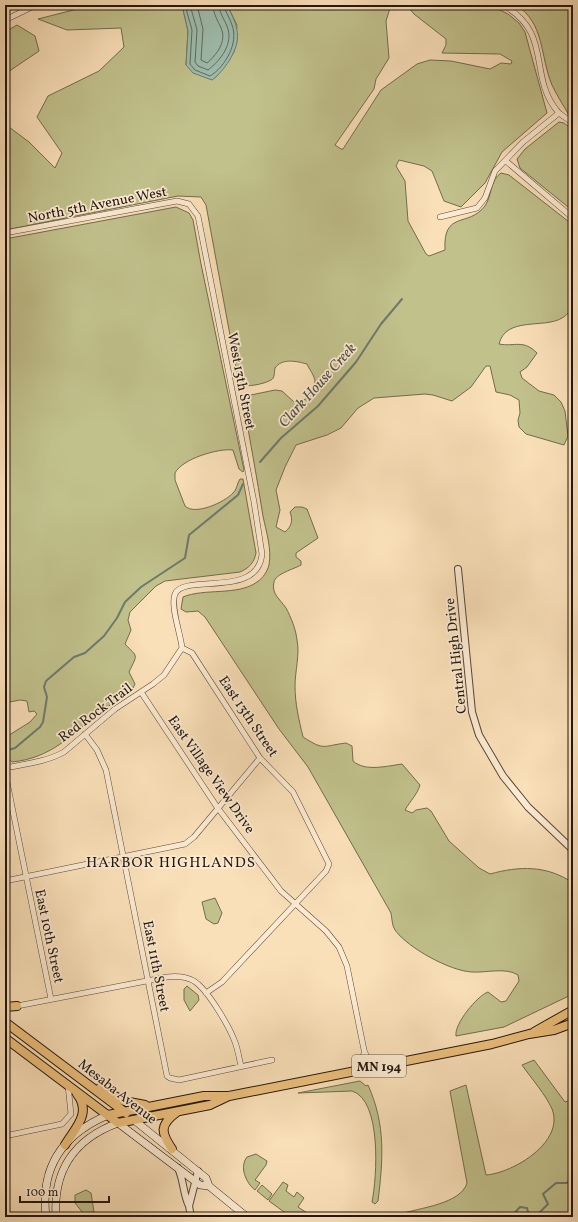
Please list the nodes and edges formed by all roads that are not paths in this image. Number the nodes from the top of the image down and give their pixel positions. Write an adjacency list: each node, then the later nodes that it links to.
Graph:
1 (36, 5): 3 (street)
2 (502, 5): 4 (street)
3 (5, 20)
4 (559, 113): 5 (street); 6 (street)
5 (573, 123)
6 (506, 161): 8 (street); 9 (street)
7 (192, 207): 10 (street, North 5th Avenue West); 12 (street, West 13th Street)
8 (440, 216)
9 (573, 218)
10 (5, 234)
11 (458, 569): 19 (street, Central High Drive)
12 (182, 648): 13 (street, Red Rock Trail); 15 (street, East 13th Street)
13 (141, 692): 14 (street, Red Rock Trail); 18 (street, East Village View Drive)
14 (86, 734): 16 (street, Red Rock Trail); 20 (street, East 11th Street)
15 (260, 758): 18 (street); 23 (street, East 13th Street)
16 (5, 768)
17 (5, 772): 21 (street, East 10th Street)
18 (217, 807): 20 (street); 23 (street, East Village View Drive)
19 (573, 850)
20 (123, 857): 21 (street); 24 (street, East 11th Street)
21 (26, 878): 22 (street); 26 (street, East 10th Street)
22 (5, 881)
23 (295, 905): 25 (street); 34 (street)
24 (147, 980): 25 (street); 26 (street); 36 (street, East 11th Street)
25 (206, 993): 36 (street)
26 (50, 999): 27 (street)
27 (17, 1006): 28 (highway)
28 (5, 1007)
29 (573, 1010): 32 (highway, MN 194)
30 (5, 1022): 39 (highway, Mesaba Avenue / MN 194)
31 (573, 1023): 32 (highway, MN 194)
32 (529, 1034): 37 (highway, MN 194)
33 (5, 1038): 40 (highway, Mesaba Avenue)
34 (364, 1050): 37 (street); 38 (street)
35 (272, 1060): 36 (street)
36 (241, 1066)
37 (371, 1068): 38 (highway, MN 194)
38 (360, 1070): 41 (highway, MN 194)
39 (73, 1073): 42 (highway, MN 194); 44 (highway, Mesaba Avenue / MN 194)
40 (69, 1086): 45 (highway, Mesaba Avenue); 48 (street); 49 (highway)
41 (229, 1096): 42 (highway, MN 194); 43 (highway, MN 194)
42 (154, 1106): 44 (highway, MN 194)
43 (178, 1111): 46 (highway, MN 194); 50 (highway)
44 (124, 1112): 45 (highway); 46 (highway, Mesaba Avenue)
45 (108, 1115): 47 (highway, Mesaba Avenue); 49 (main road)
46 (134, 1120): 47 (highway, MN 194); 50 (main road, Mesaba Avenue)
47 (118, 1123): 51 (main road, Mesaba Avenue); 57 (main road)
48 (5, 1136)
49 (65, 1144): 56 (main road)
50 (172, 1149): 52 (main road, Mesaba Avenue)
51 (178, 1168): 53 (main road, Mesaba Avenue); 55 (street)
52 (198, 1171): 53 (street); 54 (main road, Mesaba Avenue)
53 (194, 1181): 54 (main road, Mesaba Avenue); 55 (street)
54 (209, 1186): 59 (main road, Mesaba Avenue)
55 (189, 1206): 58 (street)
56 (46, 1217)
57 (56, 1217)
58 (191, 1217)
59 (247, 1217)

